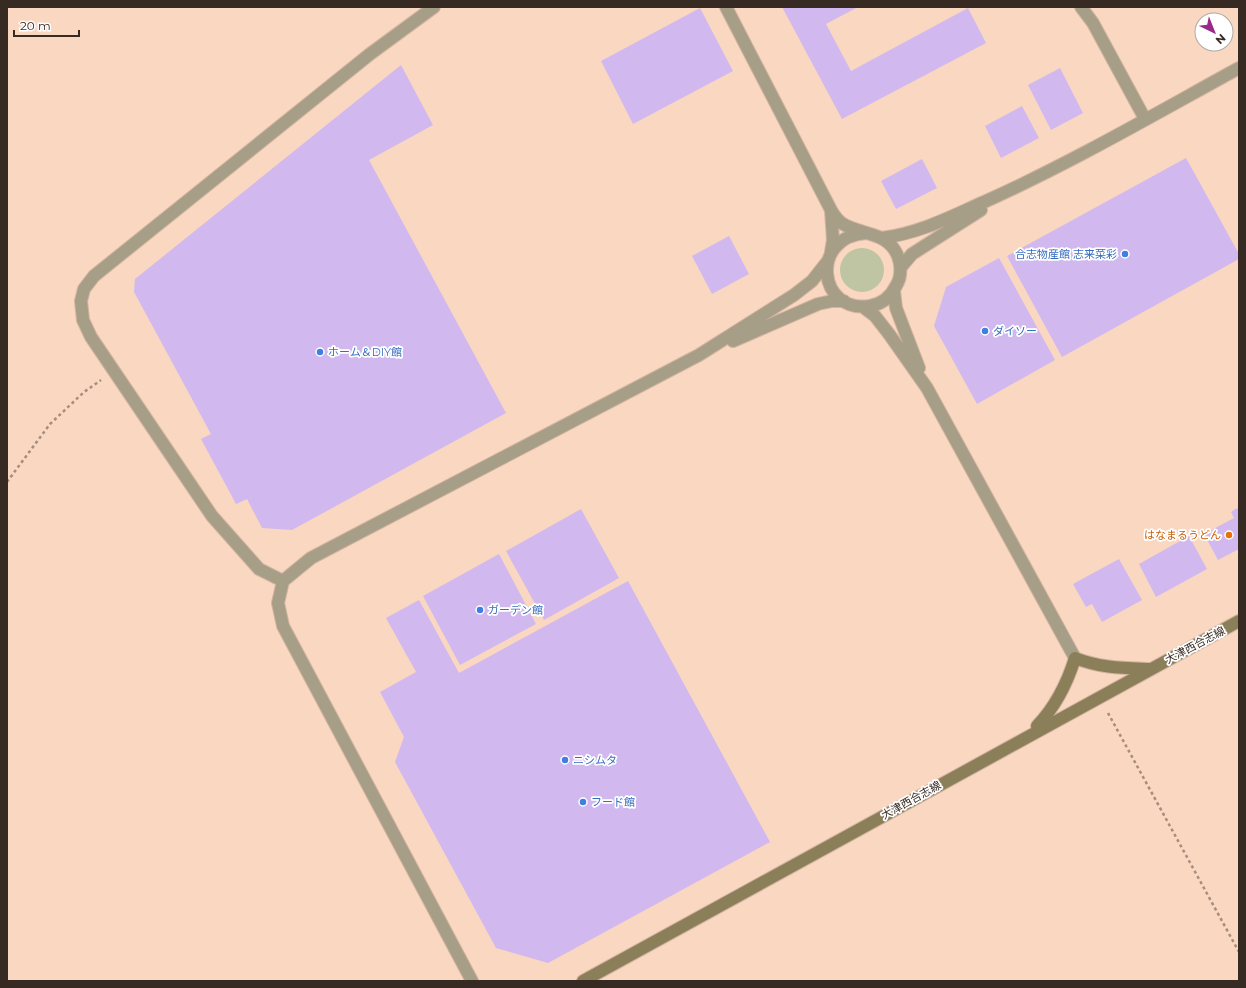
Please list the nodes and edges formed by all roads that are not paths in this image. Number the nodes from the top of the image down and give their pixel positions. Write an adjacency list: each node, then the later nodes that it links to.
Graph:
1 (434, 7): 17 (lane)
2 (726, 7): 7 (lane)
3 (1081, 7): 5 (lane)
4 (1239, 68): 5 (lane)
5 (1145, 119): 6 (lane)
6 (1017, 187): 9 (lane); 11 (lane)
7 (831, 210): 8 (lane); 10 (lane)
8 (866, 233): 9 (lane); 10 (lane)
9 (882, 238): 11 (lane)
10 (829, 257): 13 (lane); 15 (lane)
11 (900, 267): 12 (lane)
12 (894, 291): 14 (lane); 16 (lane)
13 (844, 301): 14 (lane); 15 (lane)
14 (863, 307): 16 (lane)
15 (699, 355): 17 (lane)
16 (927, 388): 19 (lane)
17 (283, 581): 22 (lane)
18 (1239, 621): 20 (main road, 大津西合志線)
19 (1075, 658): 20 (main road); 21 (main road)
20 (1150, 669): 21 (main road, 大津西合志線)
21 (1030, 735): 23 (main road, 大津西合志線)
22 (472, 981)
23 (583, 981)

